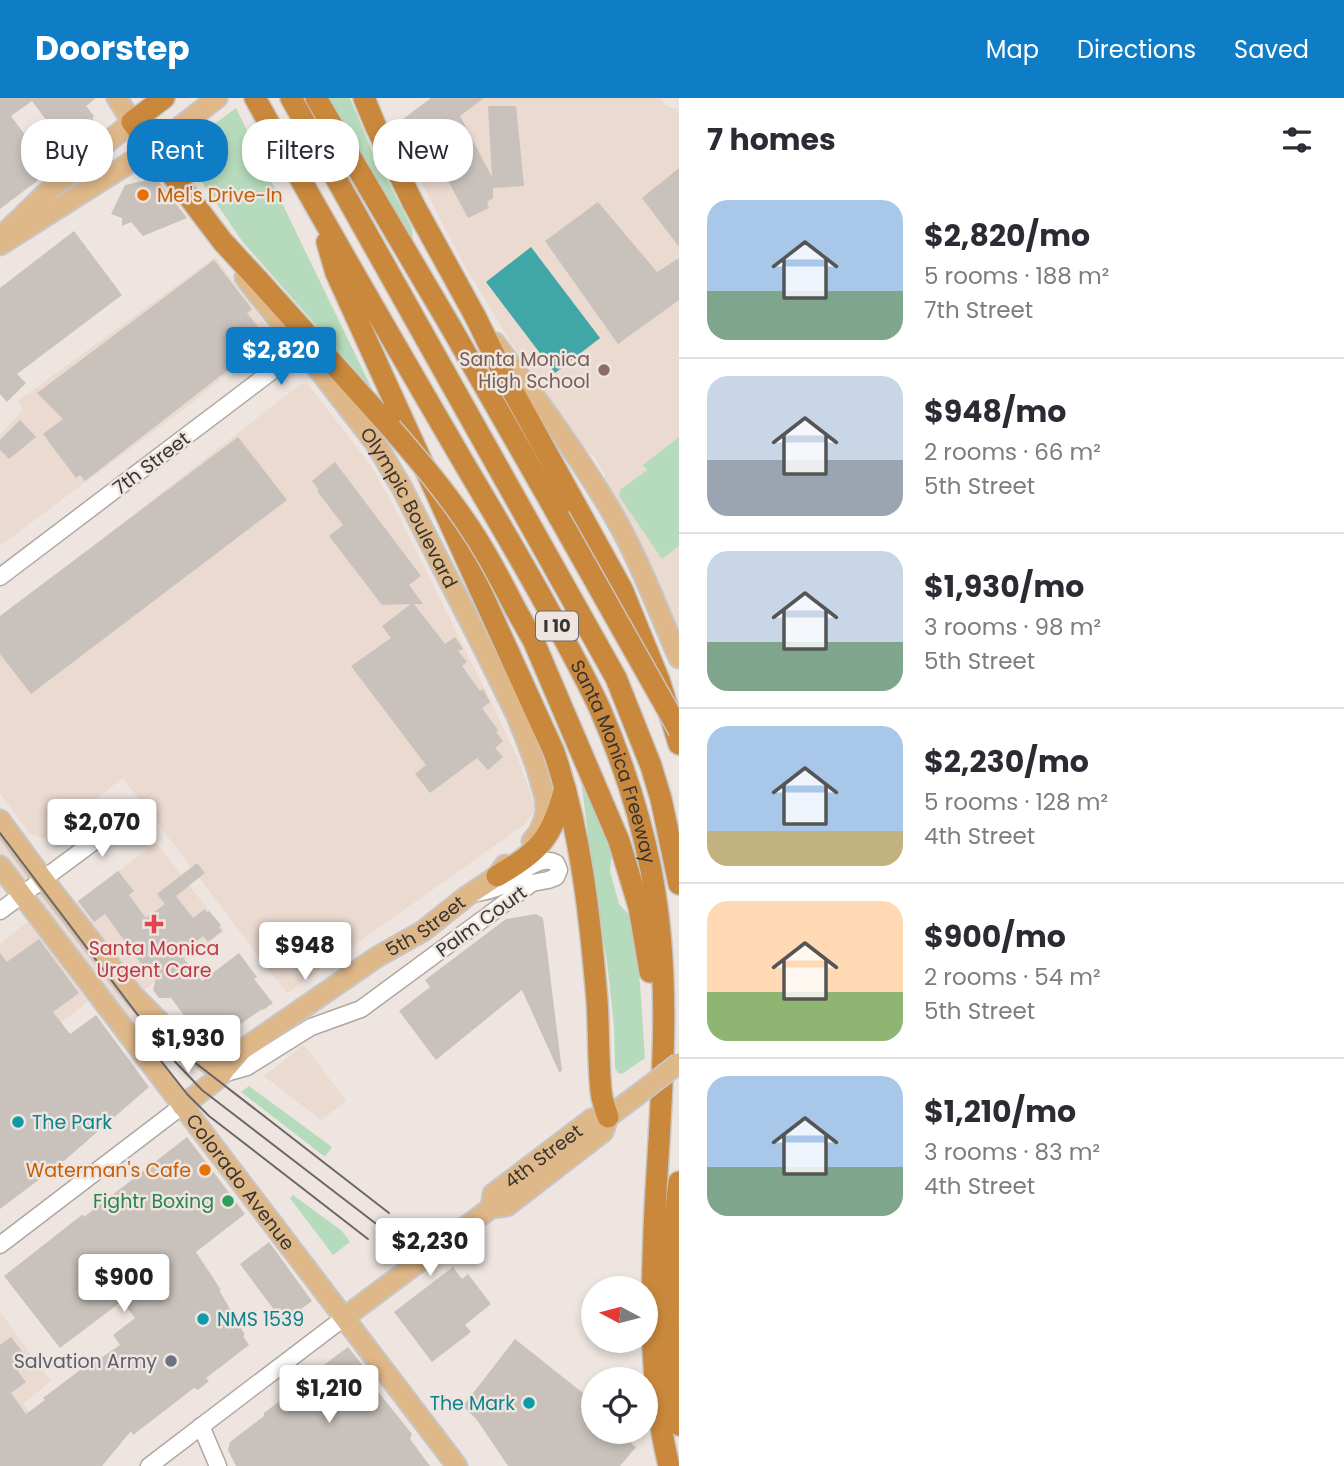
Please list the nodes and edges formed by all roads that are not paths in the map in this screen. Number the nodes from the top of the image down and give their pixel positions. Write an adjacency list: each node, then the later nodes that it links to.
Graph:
1 (117, 98): 8 (main road, Olympic Boulevard)
2 (164, 98): 9 (highway)
3 (217, 98): 10 (main road)
4 (255, 98): 14 (highway, Santa Monica Freeway / I 10)
5 (291, 98): 30 (highway, Santa Monica Freeway / I 10)
6 (316, 98): 22 (highway, bridge)
7 (364, 98): 18 (highway)
8 (130, 119)
9 (136, 119)
10 (190, 119)
11 (127, 126): 15 (main road)
12 (127, 164): 17 (main road)
13 (178, 182): 16 (highway, Olympic Boulevard)
14 (318, 209): 24 (highway); 37 (highway, Santa Monica Freeway / I 10)
15 (0, 237)
16 (223, 242): 19 (main road, Olympic Boulevard); 37 (highway, bridge)
17 (0, 245)
18 (475, 316): 21 (main road); 23 (highway)
19 (302, 350): 20 (street, 7th Street); 28 (main road, Olympic Boulevard)
20 (0, 576)
21 (679, 658)
22 (679, 730)
23 (679, 744)
24 (566, 786): 28 (highway); 39 (highway)
25 (138, 809): 29 (street)
26 (0, 820): 29 (main road)
27 (0, 866): 31 (main road, Colorado Avenue)
28 (496, 876): 32 (main road, 5th Street)
29 (44, 880): 31 (street); 36 (main road)
30 (679, 884)
31 (22, 896): 33 (street); 38 (main road, Colorado Avenue)
32 (467, 896): 34 (street, Palm Court); 36 (main road, 5th Street)
33 (0, 911)
34 (311, 1027): 36 (street, 5th Street)
35 (679, 1063): 39 (main road, 4th Street, bridge)
36 (222, 1074): 38 (main road, 5th Street)
37 (662, 1088): 48 (highway, Santa Monica Freeway / I 10)
38 (181, 1106): 41 (street, 5th Street); 42 (main road, Colorado Avenue)
39 (608, 1117): 42 (main road, 4th Street)
40 (679, 1182): 43 (highway)
41 (0, 1245)
42 (345, 1317): 44 (street, 4th Street); 47 (main road, Colorado Avenue)
43 (679, 1425)
44 (201, 1426): 45 (street, 4th Street); 46 (street)
45 (149, 1466)
46 (218, 1466)
47 (457, 1466)
48 (669, 1466)

